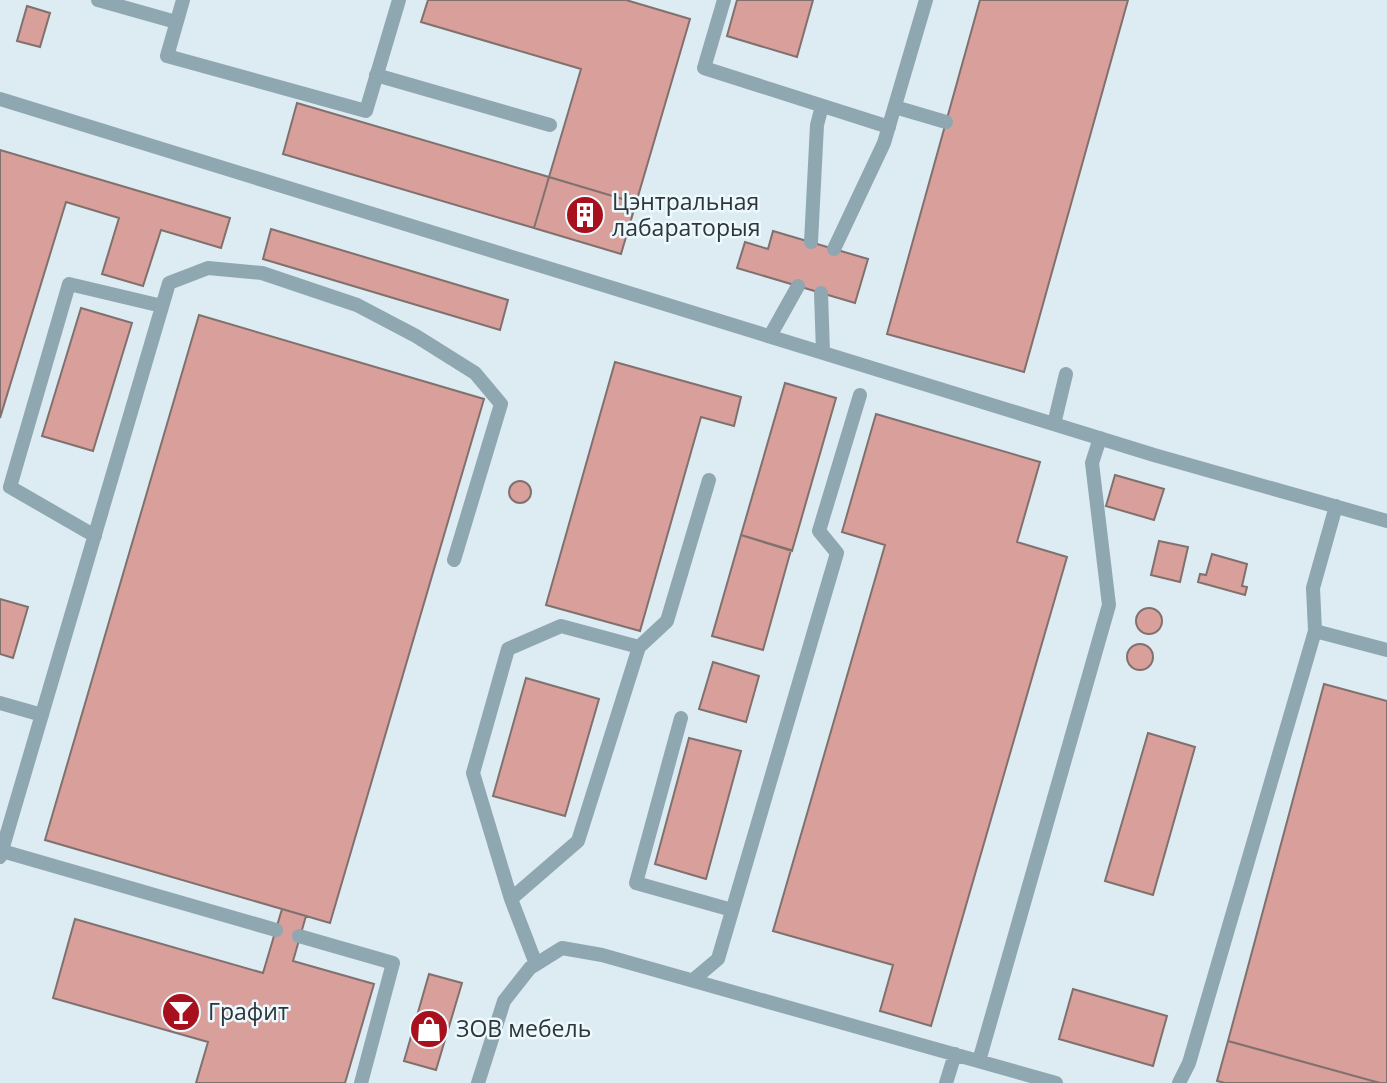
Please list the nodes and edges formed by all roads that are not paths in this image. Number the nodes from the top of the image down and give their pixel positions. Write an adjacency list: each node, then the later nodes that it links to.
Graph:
1 (98, 0): 6 (lane)
2 (183, 0): 6 (lane)
3 (399, 0): 7 (lane)
4 (724, 0): 9 (lane)
5 (926, 0): 10 (lane)
6 (176, 22): 7 (lane)
7 (376, 75): 12 (lane)
8 (0, 99): 19 (lane)
9 (822, 106): 13 (lane); 14 (lane)
10 (895, 107): 11 (lane); 13 (lane)
11 (946, 121)
12 (550, 125)
13 (889, 127): 15 (lane)
14 (811, 242)
15 (834, 249)
16 (798, 286): 19 (lane)
17 (821, 293): 20 (lane)
18 (162, 306): 28 (lane); 28 (lane); 29 (lane)
19 (770, 336): 20 (lane)
20 (823, 352): 23 (lane)
21 (1066, 374): 23 (lane)
22 (860, 395): 38 (lane)
23 (1054, 424): 24 (lane)
24 (1100, 438): 26 (lane); 44 (lane)
25 (709, 480): 31 (lane)
26 (1336, 506): 27 (lane); 30 (lane)
27 (1387, 521)
28 (95, 536): 34 (lane)
29 (454, 560)
30 (1315, 631): 32 (lane); 49 (lane)
31 (639, 647): 37 (lane); 37 (lane)
32 (1387, 650)
33 (0, 703): 34 (lane)
34 (42, 715): 36 (lane)
35 (681, 718): 38 (lane)
36 (1, 854): 39 (lane)
37 (510, 899): 41 (lane)
38 (732, 910): 42 (lane)
39 (276, 930)
40 (299, 936): 45 (lane)
41 (537, 964): 42 (lane); 46 (lane)
42 (693, 980): 43 (lane)
43 (955, 1054): 44 (lane); 47 (lane)
44 (979, 1061): 48 (lane)
45 (361, 1083)
46 (478, 1083)
47 (946, 1083)
48 (1056, 1083)
49 (1179, 1083)

